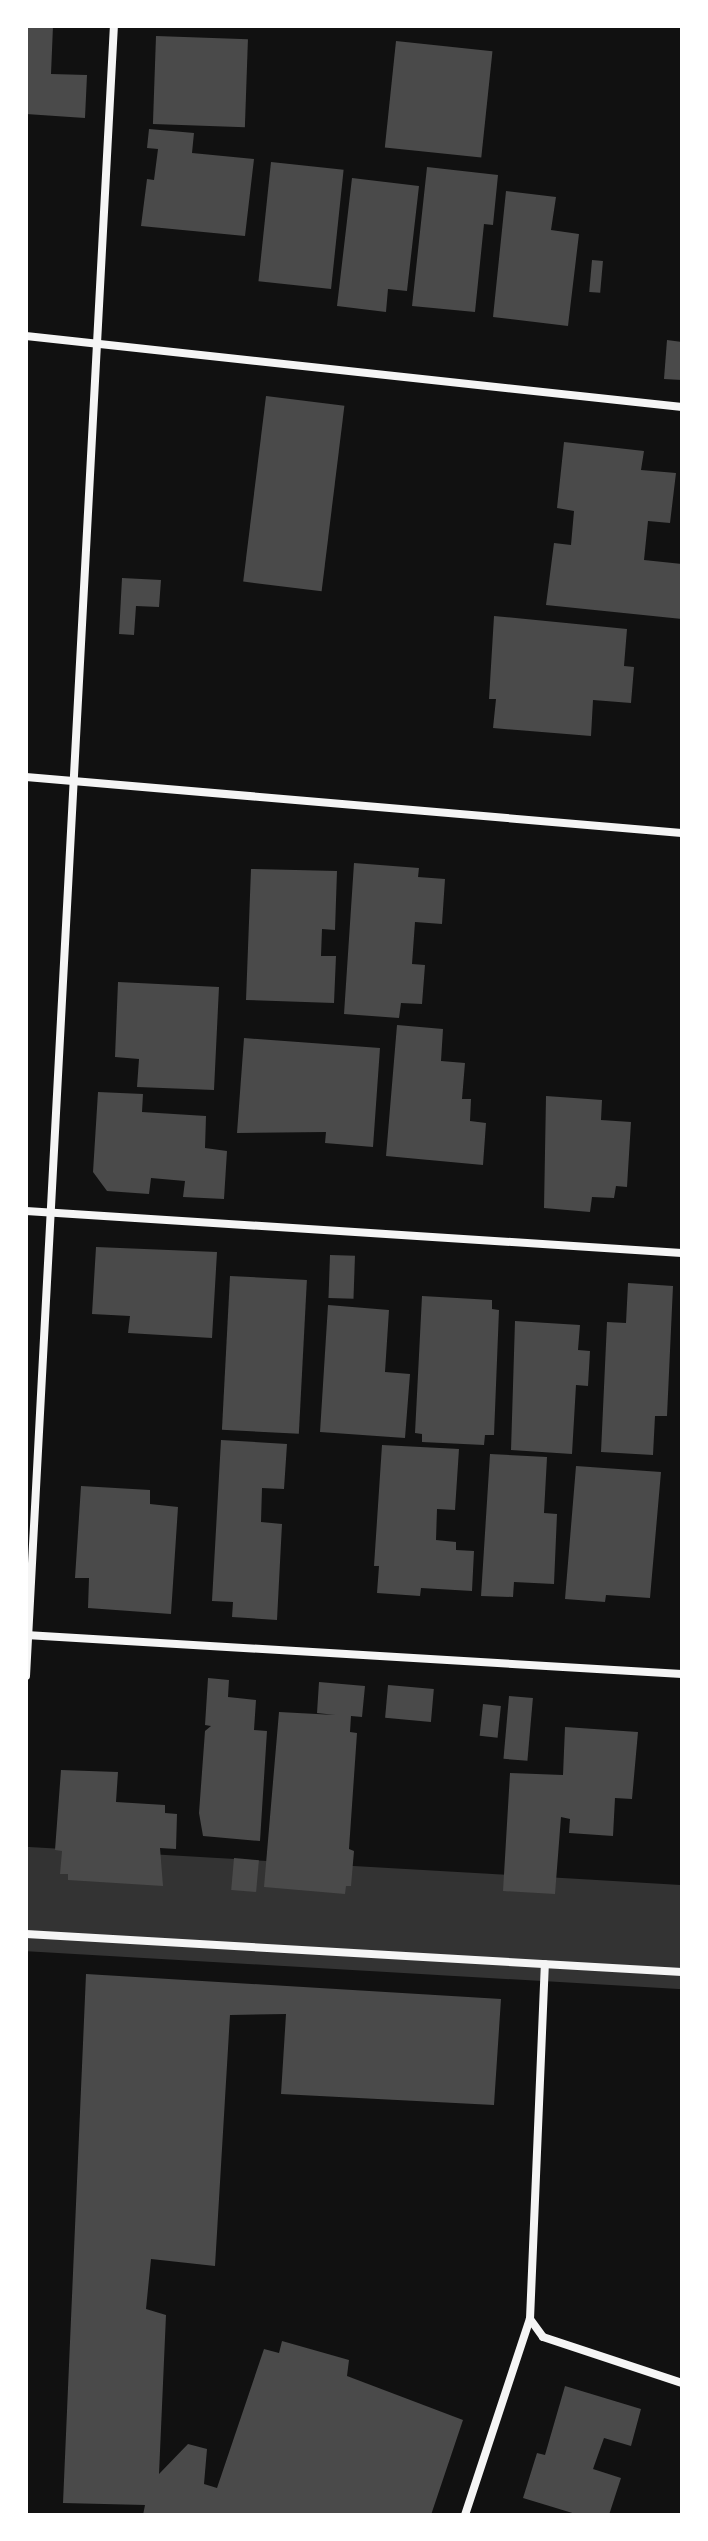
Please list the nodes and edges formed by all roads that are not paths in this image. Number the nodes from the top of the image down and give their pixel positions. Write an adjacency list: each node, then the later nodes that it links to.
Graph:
1 (114, 26): 3 (street)
2 (26, 336): 3 (street)
3 (98, 344): 4 (street); 6 (street)
4 (682, 407)
5 (26, 777): 6 (street)
6 (74, 781): 7 (street); 9 (street)
7 (682, 833)
8 (26, 1211): 9 (street)
9 (51, 1212): 10 (street); 11 (street)
10 (682, 1253)
11 (27, 1635): 12 (street); 13 (street)
12 (682, 1674)
13 (26, 1676)
14 (26, 1934): 15 (street)
15 (545, 1964): 16 (street); 17 (street)
16 (682, 1972)
17 (530, 2319): 18 (street); 19 (street)
18 (682, 2383)
19 (465, 2515)

